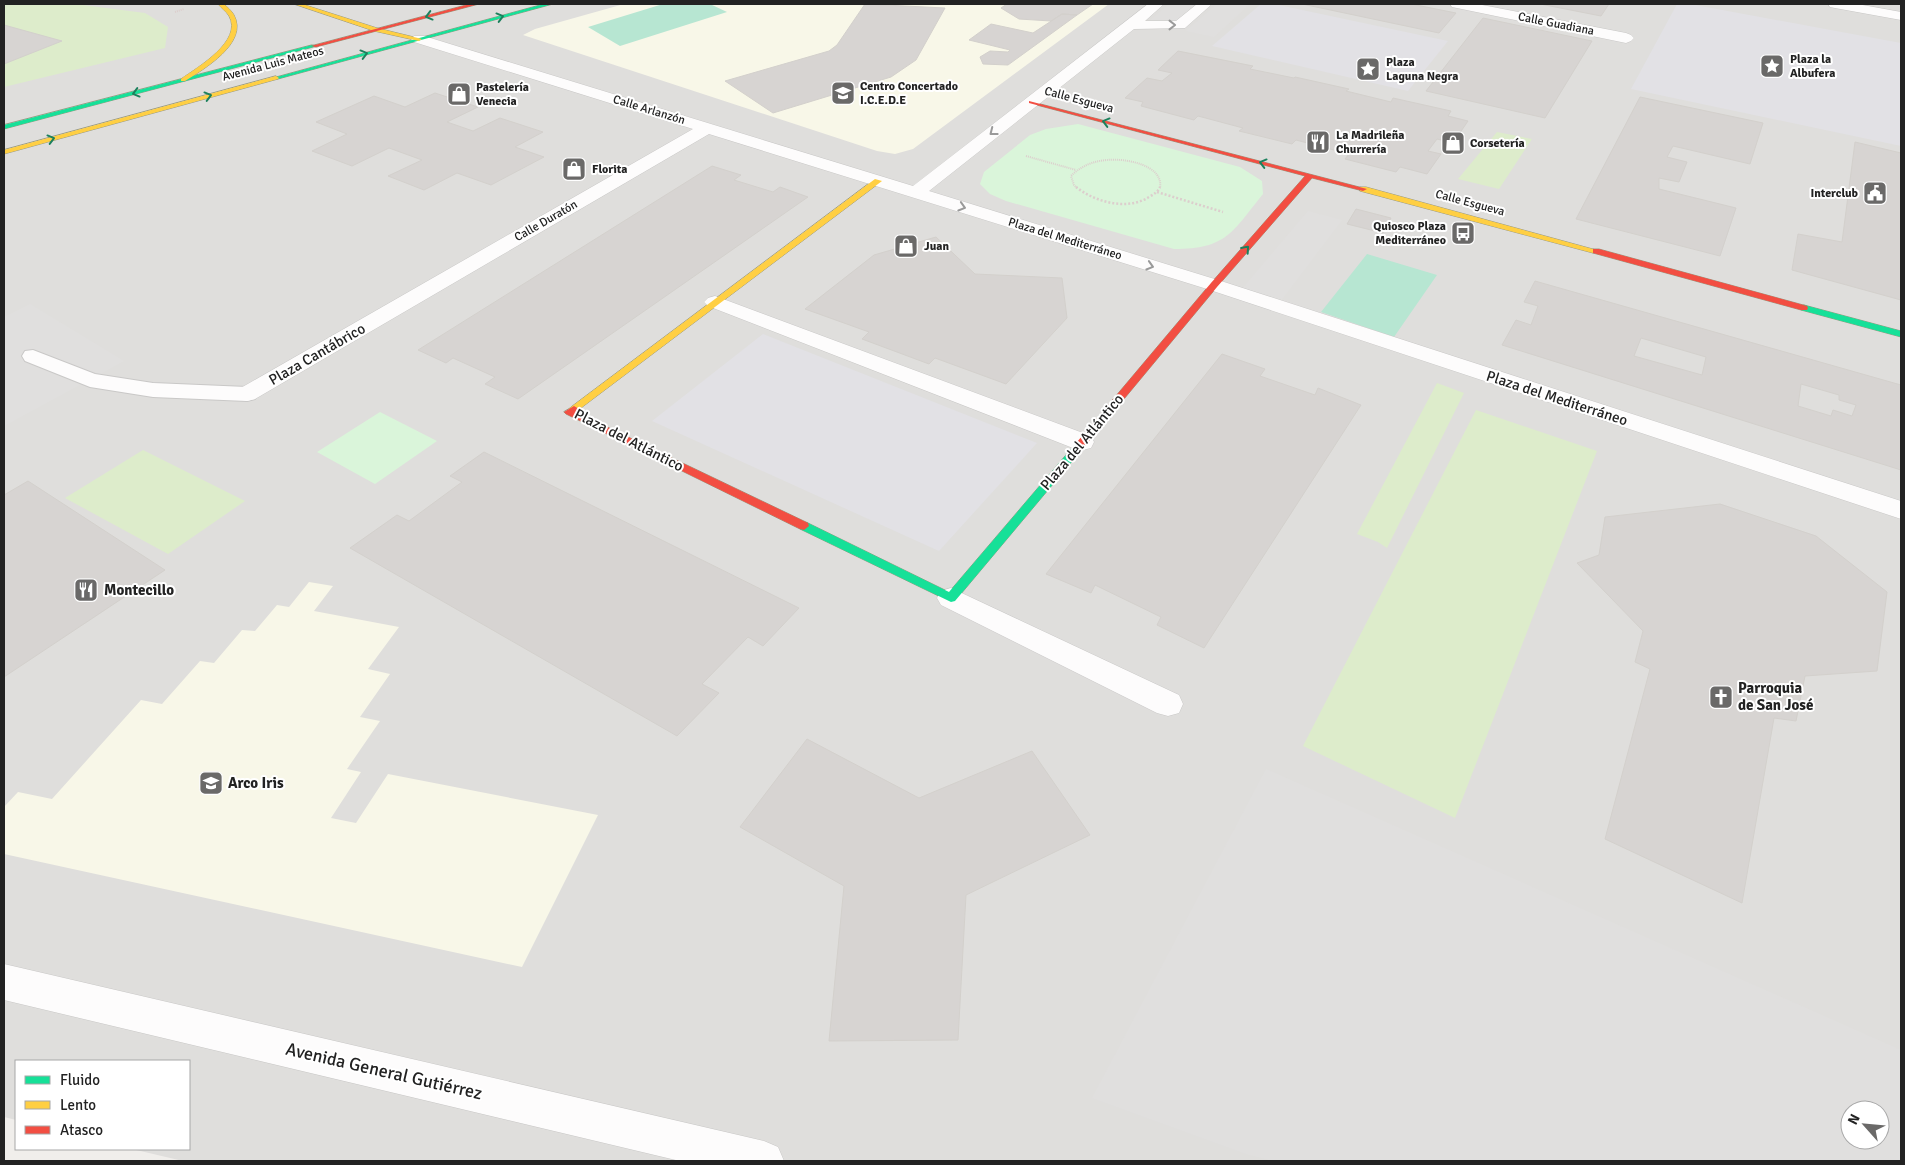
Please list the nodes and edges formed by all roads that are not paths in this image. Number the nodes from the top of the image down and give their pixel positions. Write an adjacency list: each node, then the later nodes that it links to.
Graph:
1 (221, 4): 16 (main road)
2 (297, 4): 13 (main road)
3 (476, 4): 11 (main road, Avenida Luis Mateos, one-way to 11)
4 (550, 4): 15 (main road, Avenida Luis Mateos, one-way to 4)
5 (1156, 4): 12 (street)
6 (1205, 4): 12 (street, one-way to 6)
7 (1457, 4): 14 (street, Calle Guadiana)
8 (1835, 4): 10 (street)
9 (386, 15): 11 (main road)
10 (1901, 16)
11 (404, 22): 13 (main road, Avenida Luis Mateos); 15 (main road)
12 (1130, 25): 17 (street)
13 (376, 30): 15 (main road); 16 (main road, Avenida Luis Mateos)
14 (1626, 38)
15 (419, 39): 19 (street, Calle Arlanzón); 20 (main road, Avenida Luis Mateos, one-way to 15)
16 (184, 80): 18 (main road, Avenida Luis Mateos, one-way to 18)
17 (1032, 102): 21 (main road, Calle Esgueva, one-way to 17); 23 (street, one-way to 23)
18 (4, 128)
19 (707, 128): 22 (street, Calle Arlanzón); 26 (street, Calle Duratón)
20 (4, 152)
21 (1310, 175): 24 (main road, one-way to 21); 27 (main road, Calle Esgueva)
22 (878, 181): 23 (street, Plaza del Mediterráneo); 25 (main road, Plaza del Atlántico)
23 (915, 193): 24 (street, Plaza del Mediterráneo, one-way to 24)
24 (1214, 285): 30 (main road, Plaza del Atlántico); 31 (street, Plaza del Mediterráneo)
25 (715, 302): 30 (street); 32 (main road, Plaza del Atlántico)
26 (386, 314): 29 (street, Plaza Cantábrico)
27 (1901, 334)
28 (33, 356): 29 (lane)
29 (247, 394)
30 (1082, 442): 32 (main road, Plaza del Atlántico)
31 (1901, 510)
32 (950, 598): 33 (street, Plaza del Atlántico)
33 (1168, 704)
34 (4, 982): 35 (street, Avenida General Gutiérrez)
35 (764, 1161)

